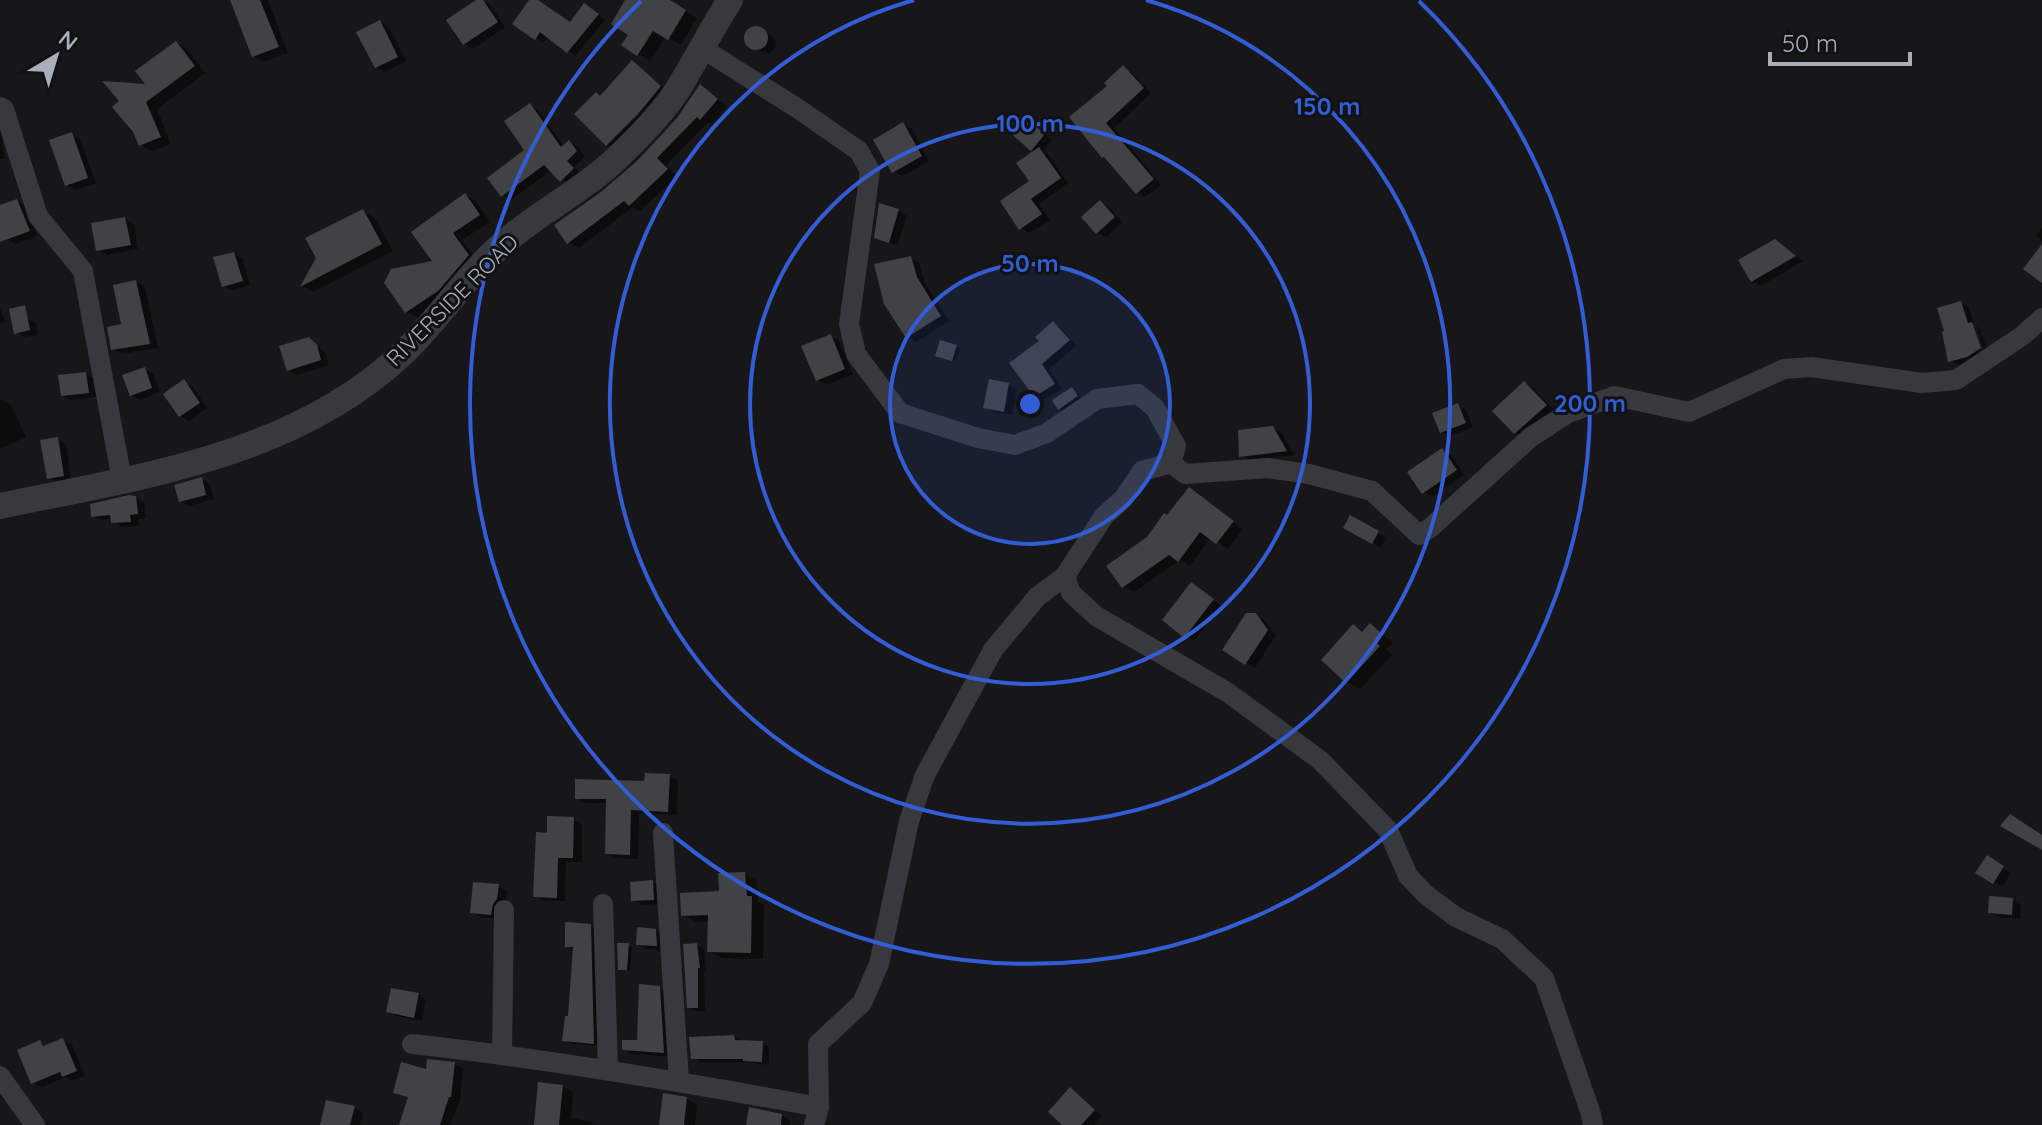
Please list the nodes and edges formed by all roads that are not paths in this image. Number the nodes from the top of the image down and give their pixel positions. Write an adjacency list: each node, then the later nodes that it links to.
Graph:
1 (730, 0): 2 (street, RIVERSIDE ROAD)
2 (700, 47): 5 (street); 6 (street, RIVERSIDE ROAD)
3 (0, 107): 6 (street)
4 (2042, 318): 5 (street)
5 (1171, 463): 8 (street)
6 (122, 480): 7 (street, RIVERSIDE ROAD)
7 (0, 506)
8 (1065, 576): 17 (street); 19 (street)
9 (663, 833): 16 (street)
10 (603, 904): 14 (street)
11 (504, 910): 13 (street)
12 (412, 1044): 13 (street)
13 (502, 1054): 14 (street)
14 (608, 1070): 16 (street)
15 (0, 1076): 18 (street)
16 (679, 1081): 17 (street)
17 (816, 1116)
18 (35, 1125)
19 (1593, 1125)

